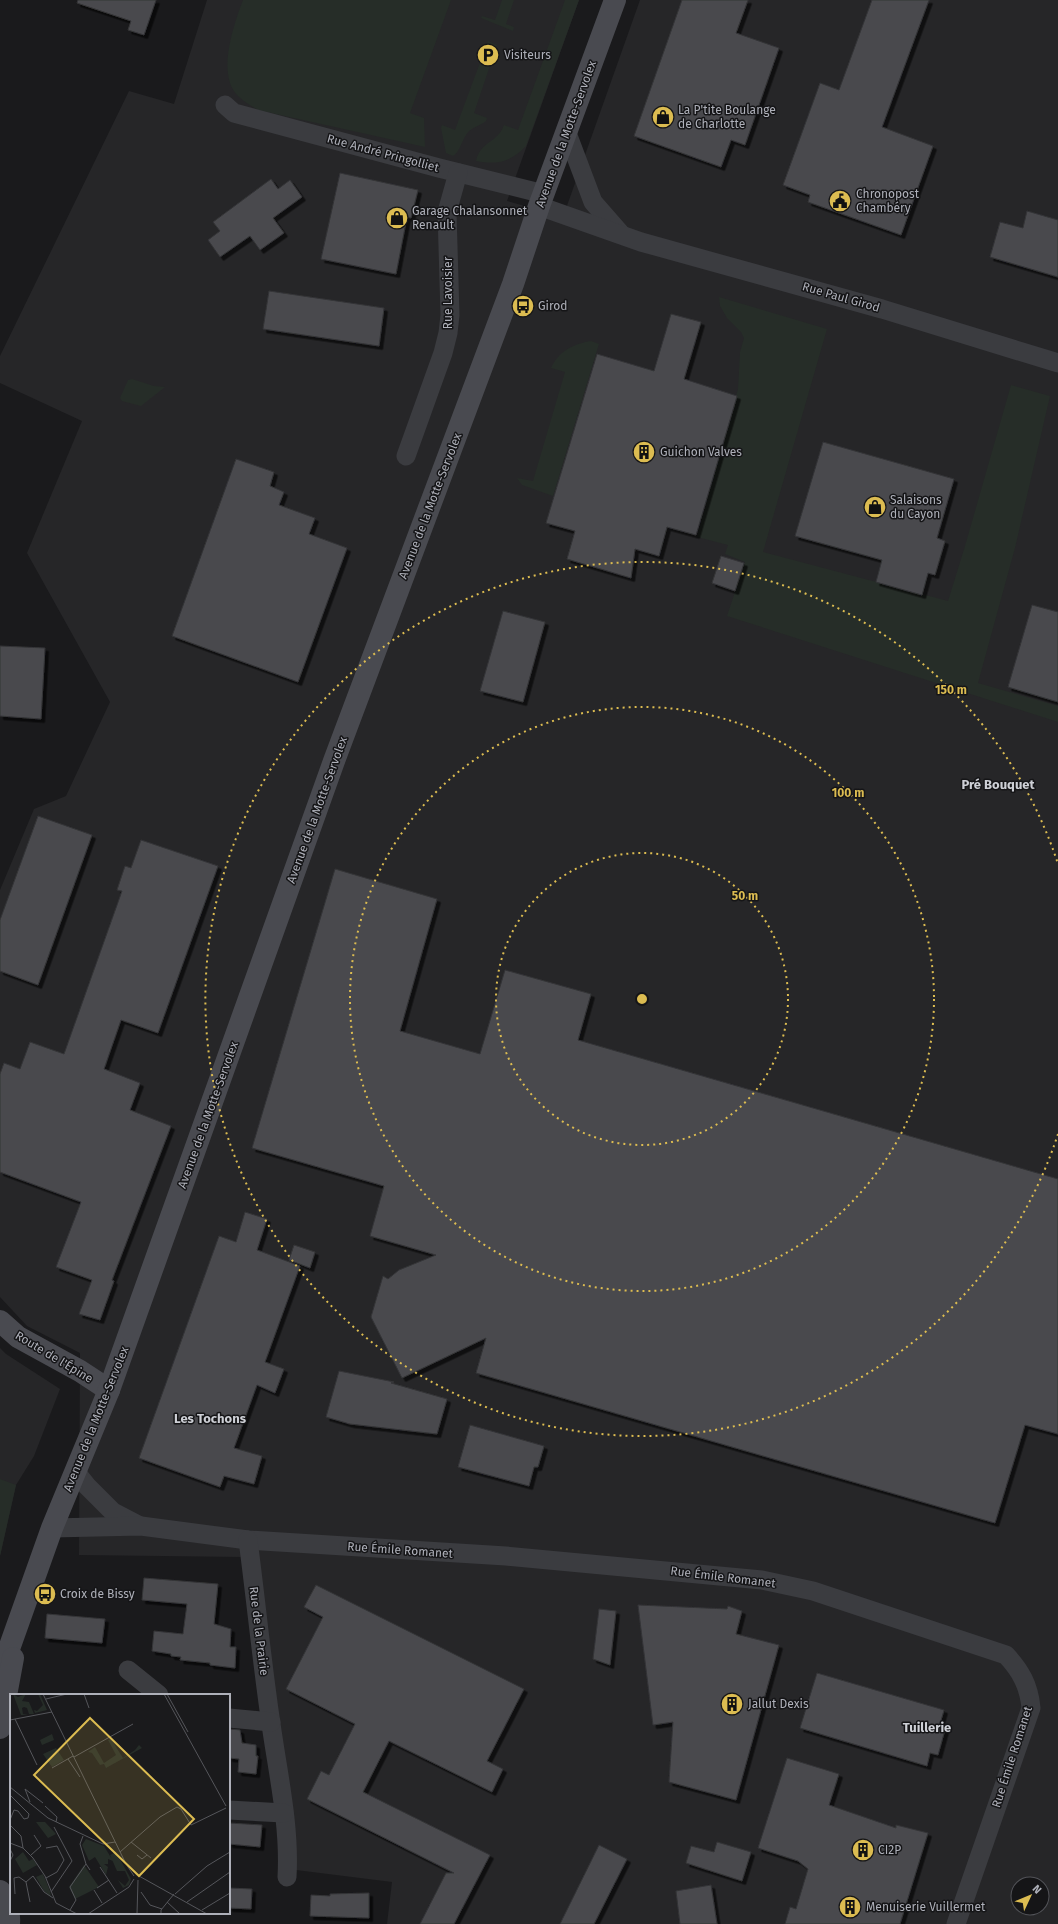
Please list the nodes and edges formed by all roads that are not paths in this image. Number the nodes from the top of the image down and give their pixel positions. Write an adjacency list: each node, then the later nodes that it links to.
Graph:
1 (615, 0): 3 (main road, Avenue de la Motte-Servolex)
2 (225, 105): 4 (street, Rue André Pringolliet)
3 (567, 133): 5 (main road, Avenue de la Motte-Servolex); 6 (street)
4 (458, 173): 5 (street, Rue André Pringolliet); 8 (street, Rue Lavoisier)
5 (541, 200): 6 (street, Rue Paul Girod); 10 (main road, Avenue de la Motte-Servolex)
6 (622, 236): 7 (street, Rue Paul Girod)
7 (1058, 364)
8 (406, 456)
9 (0, 1321): 10 (main road, Route de l'Épine)
10 (109, 1390): 11 (main road, Avenue de la Motte-Servolex)
11 (75, 1471): 12 (street, Rue Émile Romanet); 13 (main road, Avenue de la Motte-Servolex)
12 (141, 1526): 13 (street, Rue Émile Romanet); 14 (street, Rue Émile Romanet)
13 (52, 1528): 15 (main road, Avenue de la Motte-Servolex)
14 (248, 1540): 20 (street, Rue de la Prairie); 27 (street, Rue Émile Romanet)
15 (20, 1620): 17 (main road, Avenue de la Motte-Servolex); 21 (main road, Avenue de la Motte-Servolex)
16 (128, 1670): 18 (street)
17 (0, 1674)
18 (158, 1694)
19 (230, 1718): 20 (street)
20 (271, 1722): 23 (street, Rue de la Prairie)
21 (0, 1728)
22 (230, 1810): 23 (street)
23 (284, 1812): 24 (street, Rue de la Prairie)
24 (287, 1877)
25 (0, 1890): 26 (main road)
26 (8, 1924)
27 (956, 1924)

